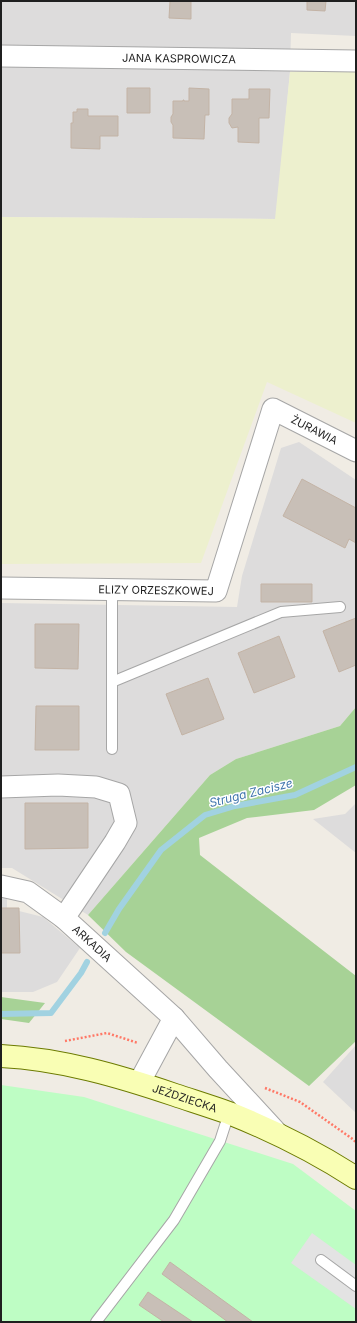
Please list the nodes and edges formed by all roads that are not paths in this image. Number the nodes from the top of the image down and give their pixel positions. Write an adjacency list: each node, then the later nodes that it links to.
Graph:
1 (1, 56): 2 (street, JANA KASPROWICZA)
2 (356, 61)
3 (273, 409): 4 (street, ŻURAWIA); 6 (street, ELIZY ORZESZKOWEJ)
4 (356, 451)
5 (1, 588): 6 (street, ELIZY ORZESZKOWEJ)
6 (112, 590): 8 (lane)
7 (340, 607): 8 (lane)
8 (112, 682): 9 (lane)
9 (112, 749)
10 (1, 787): 12 (street)
11 (1, 886): 12 (street, ARKADIA)
12 (64, 918): 13 (street, ARKADIA)
13 (174, 1018): 15 (street); 17 (street, ARKADIA)
14 (1, 1056): 15 (street, JEŹDZIECKA)
15 (140, 1083): 16 (street, JEŹDZIECKA)
16 (229, 1113): 17 (street, JEŹDZIECKA); 21 (lane)
17 (278, 1134): 18 (street, JEŹDZIECKA)
18 (356, 1178)
19 (321, 1260): 20 (lane)
20 (356, 1286)
21 (96, 1322)

